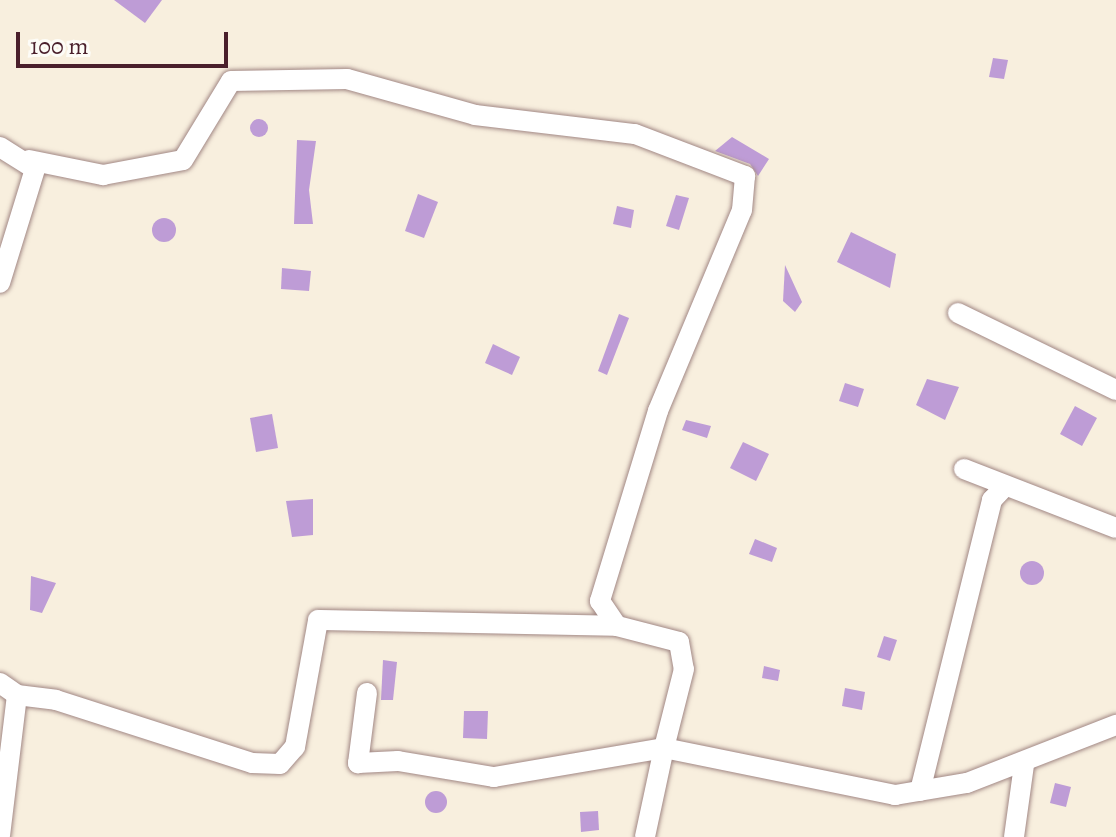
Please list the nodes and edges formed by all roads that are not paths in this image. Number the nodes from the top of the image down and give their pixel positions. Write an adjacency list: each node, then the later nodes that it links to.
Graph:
1 (0, 147): 2 (street)
2 (29, 160): 3 (street); 9 (street)
3 (0, 283)
4 (958, 313): 5 (street)
5 (1116, 390)
6 (964, 469): 7 (street)
7 (1004, 487): 8 (street); 16 (street)
8 (1116, 528)
9 (617, 626): 12 (street); 14 (street)
10 (0, 683): 12 (street)
11 (367, 693): 14 (street)
12 (17, 695): 17 (street)
13 (1116, 725): 15 (street)
14 (664, 748): 16 (street); 18 (street)
15 (1024, 765): 16 (street); 19 (street)
16 (920, 791)
17 (0, 835)
18 (645, 837)
19 (1014, 837)

